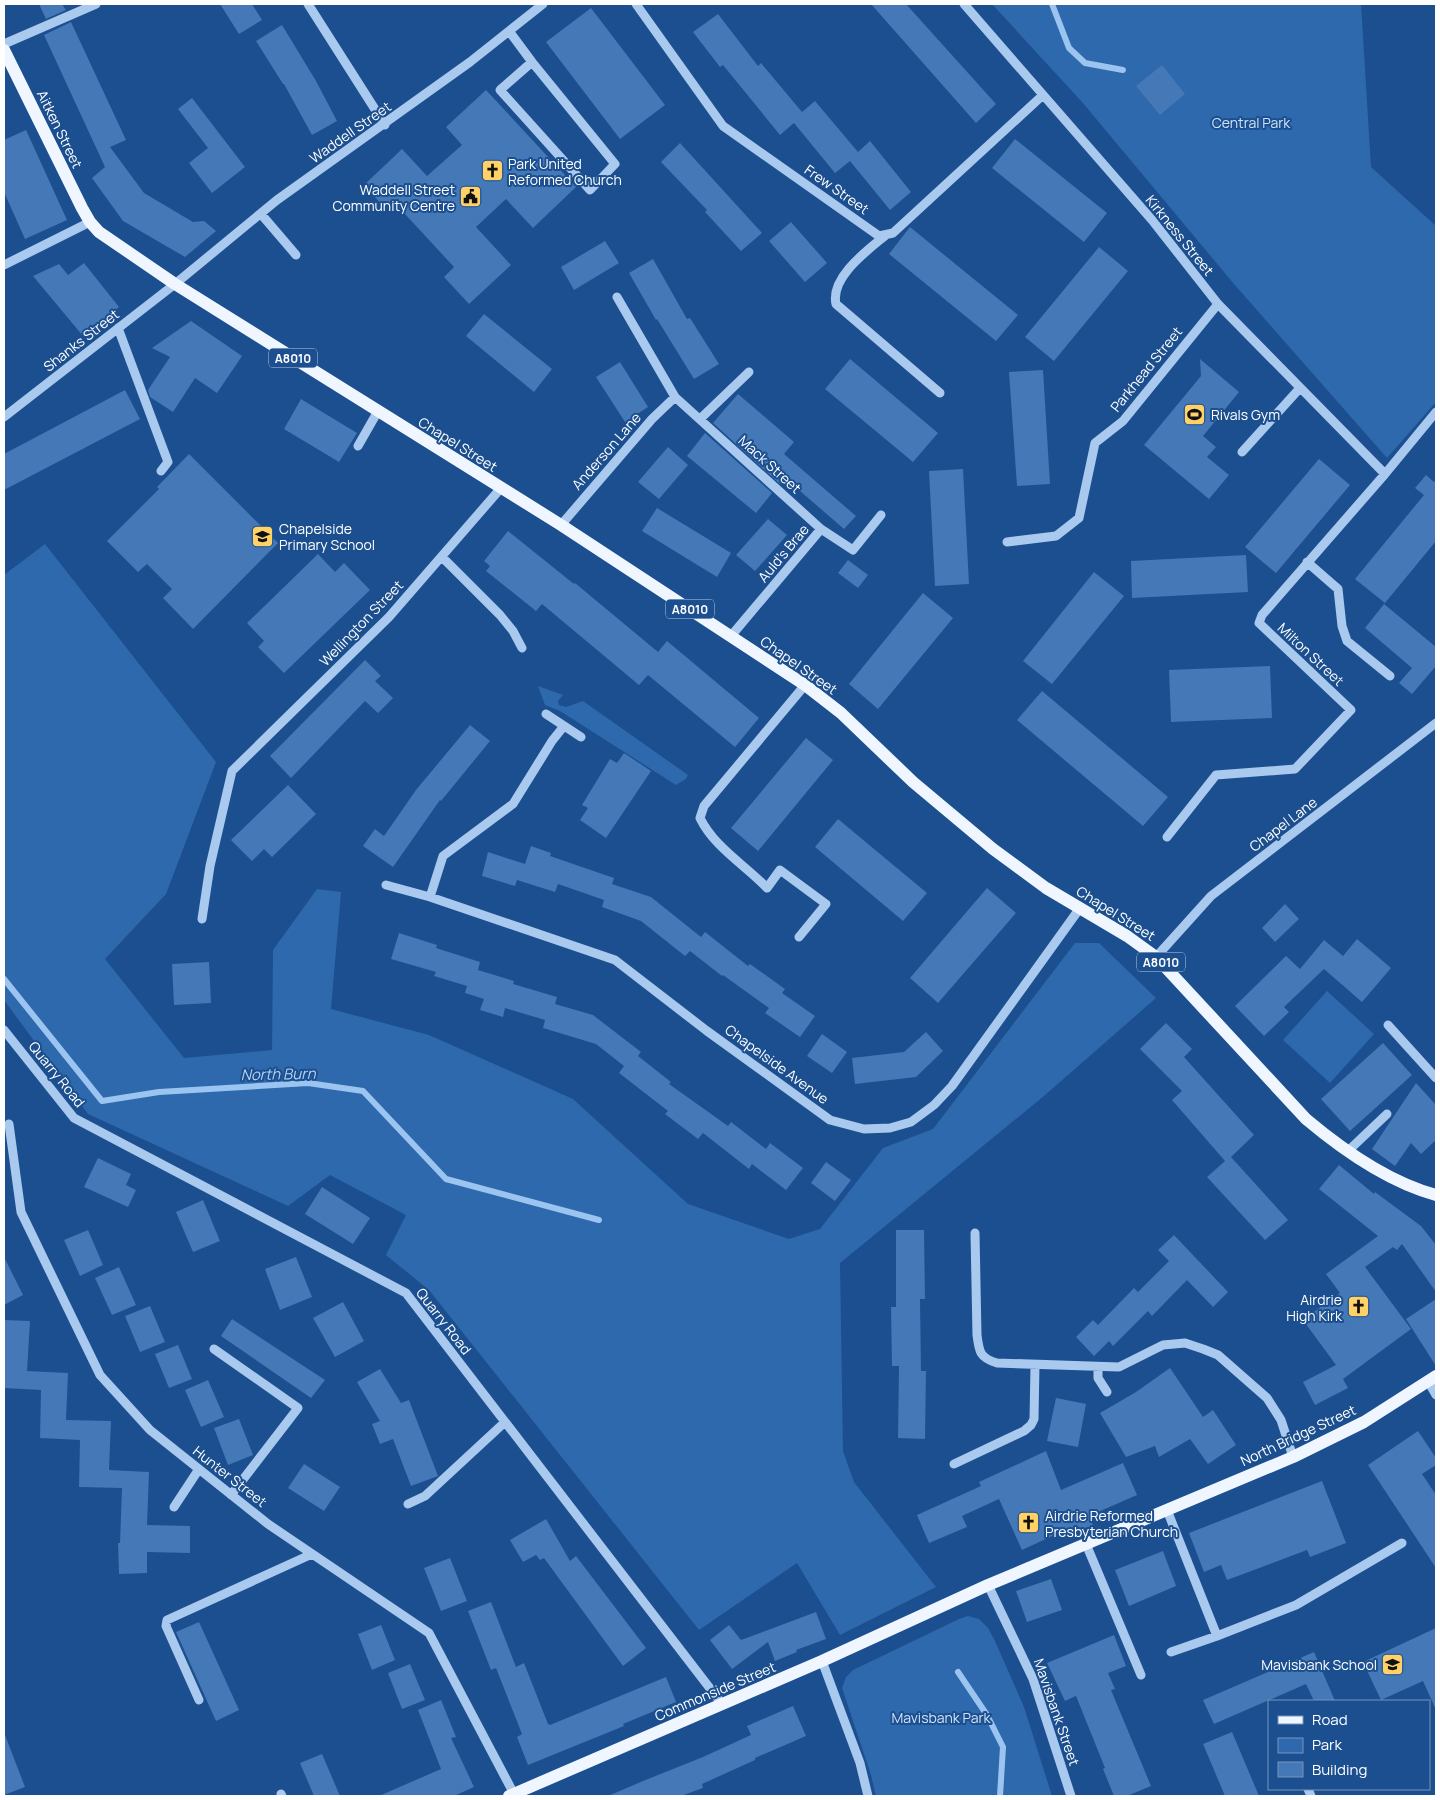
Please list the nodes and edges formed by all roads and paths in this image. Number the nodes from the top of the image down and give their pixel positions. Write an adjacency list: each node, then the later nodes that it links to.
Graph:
1 (96, 4): 7 (street)
2 (308, 4): 11 (street)
3 (543, 4): 6 (street, Waddell Street)
4 (636, 4): 14 (street, Frew Street)
5 (964, 4): 10 (street, Kirkness Street)
6 (509, 31): 9 (street); 11 (street, Waddell Street)
7 (4, 44)
8 (4, 50): 13 (main road, Aitken Street / A8010)
9 (532, 62): 9 (street)
10 (1043, 95): 14 (street); 19 (street, Kirkness Street)
11 (385, 125): 12 (street, Waddell Street)
12 (261, 214): 15 (street); 17 (street, Waddell Street)
13 (90, 222): 16 (street); 17 (main road, Chapel Street / A8010)
14 (886, 234): 23 (street)
15 (296, 255)
16 (4, 265)
17 (175, 284): 20 (street, Shanks Street); 25 (main road, Chapel Street / A8010)
18 (617, 297): 24 (street, Mack Street)
19 (1218, 304): 22 (street, Kirkness Street); 37 (street, Parkhead Street)
20 (118, 328): 27 (street, Shanks Street); 31 (street)
21 (749, 372): 28 (street)
22 (1300, 388): 30 (street); 32 (street, Kirkness Street)
23 (940, 393)
24 (674, 397): 28 (street, Mack Street); 35 (street, Anderson Lane)
25 (378, 411): 29 (street); 33 (main road, Chapel Street / A8010)
26 (1436, 412): 32 (street, Milton Street)
27 (4, 417)
28 (700, 420): 36 (street, Mack Street)
29 (358, 446)
30 (1242, 452)
31 (161, 471)
32 (1385, 474): 39 (street, Milton Street)
33 (501, 488): 35 (main road, Chapel Street / A8010); 38 (street, Wellington Street)
34 (881, 515): 36 (street, Auld's Brae)
35 (561, 525): 40 (main road, Chapel Street / A8010)
36 (821, 529): 40 (street, Auld's Brae)
37 (1007, 542)
38 (442, 557): 41 (street); 52 (street, Wellington Street)
39 (1307, 562): 42 (street); 48 (street, Milton Street)
40 (731, 636): 43 (main road, Chapel Street / A8010)
41 (522, 648)
42 (1390, 676)
43 (805, 684): 51 (main road, Chapel Street / A8010); 53 (street)
44 (546, 714): 46 (street)
45 (1436, 724): 54 (street, Chapel Lane)
46 (564, 726): 47 (street); 50 (street)
47 (581, 737)
48 (1167, 836)
49 (386, 885): 50 (street, Chapelside Avenue)
50 (430, 897): 51 (street, Chapelside Avenue)
51 (1080, 908): 54 (main road, Chapel Street / A8010)
52 (202, 919)
53 (799, 937)
54 (1156, 957): 60 (main road, Chapel Street / A8010)
55 (1388, 1025): 57 (street)
56 (4, 1030): 69 (street, Quarry Road)
57 (1436, 1078)
58 (1387, 1114): 60 (street)
59 (9, 1124): 72 (street, Hunter Street)
60 (1348, 1151): 61 (main road, Chapel Street / A8010)
61 (1436, 1195)
62 (975, 1232): 64 (street)
63 (214, 1349): 73 (street)
64 (1035, 1365): 65 (street); 71 (street)
65 (1098, 1366): 67 (street); 70 (street)
66 (1432, 1379): 68 (street); 70 (main road, North Bridge Street)
67 (1107, 1392)
68 (1436, 1395)
69 (505, 1422): 74 (street); 87 (street, Quarry Road)
70 (1293, 1457): 76 (main road, North Bridge Street)
71 (954, 1464)
72 (199, 1469): 73 (street, Hunter Street); 75 (street)
73 (231, 1495): 79 (street, Hunter Street)
74 (408, 1504)
75 (174, 1507)
76 (1167, 1510): 78 (main road, North Bridge Street); 82 (street)
77 (1402, 1543): 82 (street)
78 (1086, 1544): 80 (main road, North Bridge Street); 85 (street)
79 (312, 1554): 86 (street); 88 (street, Hunter Street)
80 (988, 1585): 81 (main road, North Bridge Street); 90 (street, Mavisbank Street)
81 (932, 1610): 84 (main road, Commonside Street)
82 (1218, 1636): 83 (street)
83 (1171, 1652)
84 (822, 1661): 87 (main road, Commonside Street); 89 (street)
85 (1141, 1675)
86 (199, 1700)
87 (722, 1704): 88 (main road, Commonside Street)
88 (512, 1795)
89 (868, 1796)
90 (1071, 1796)

